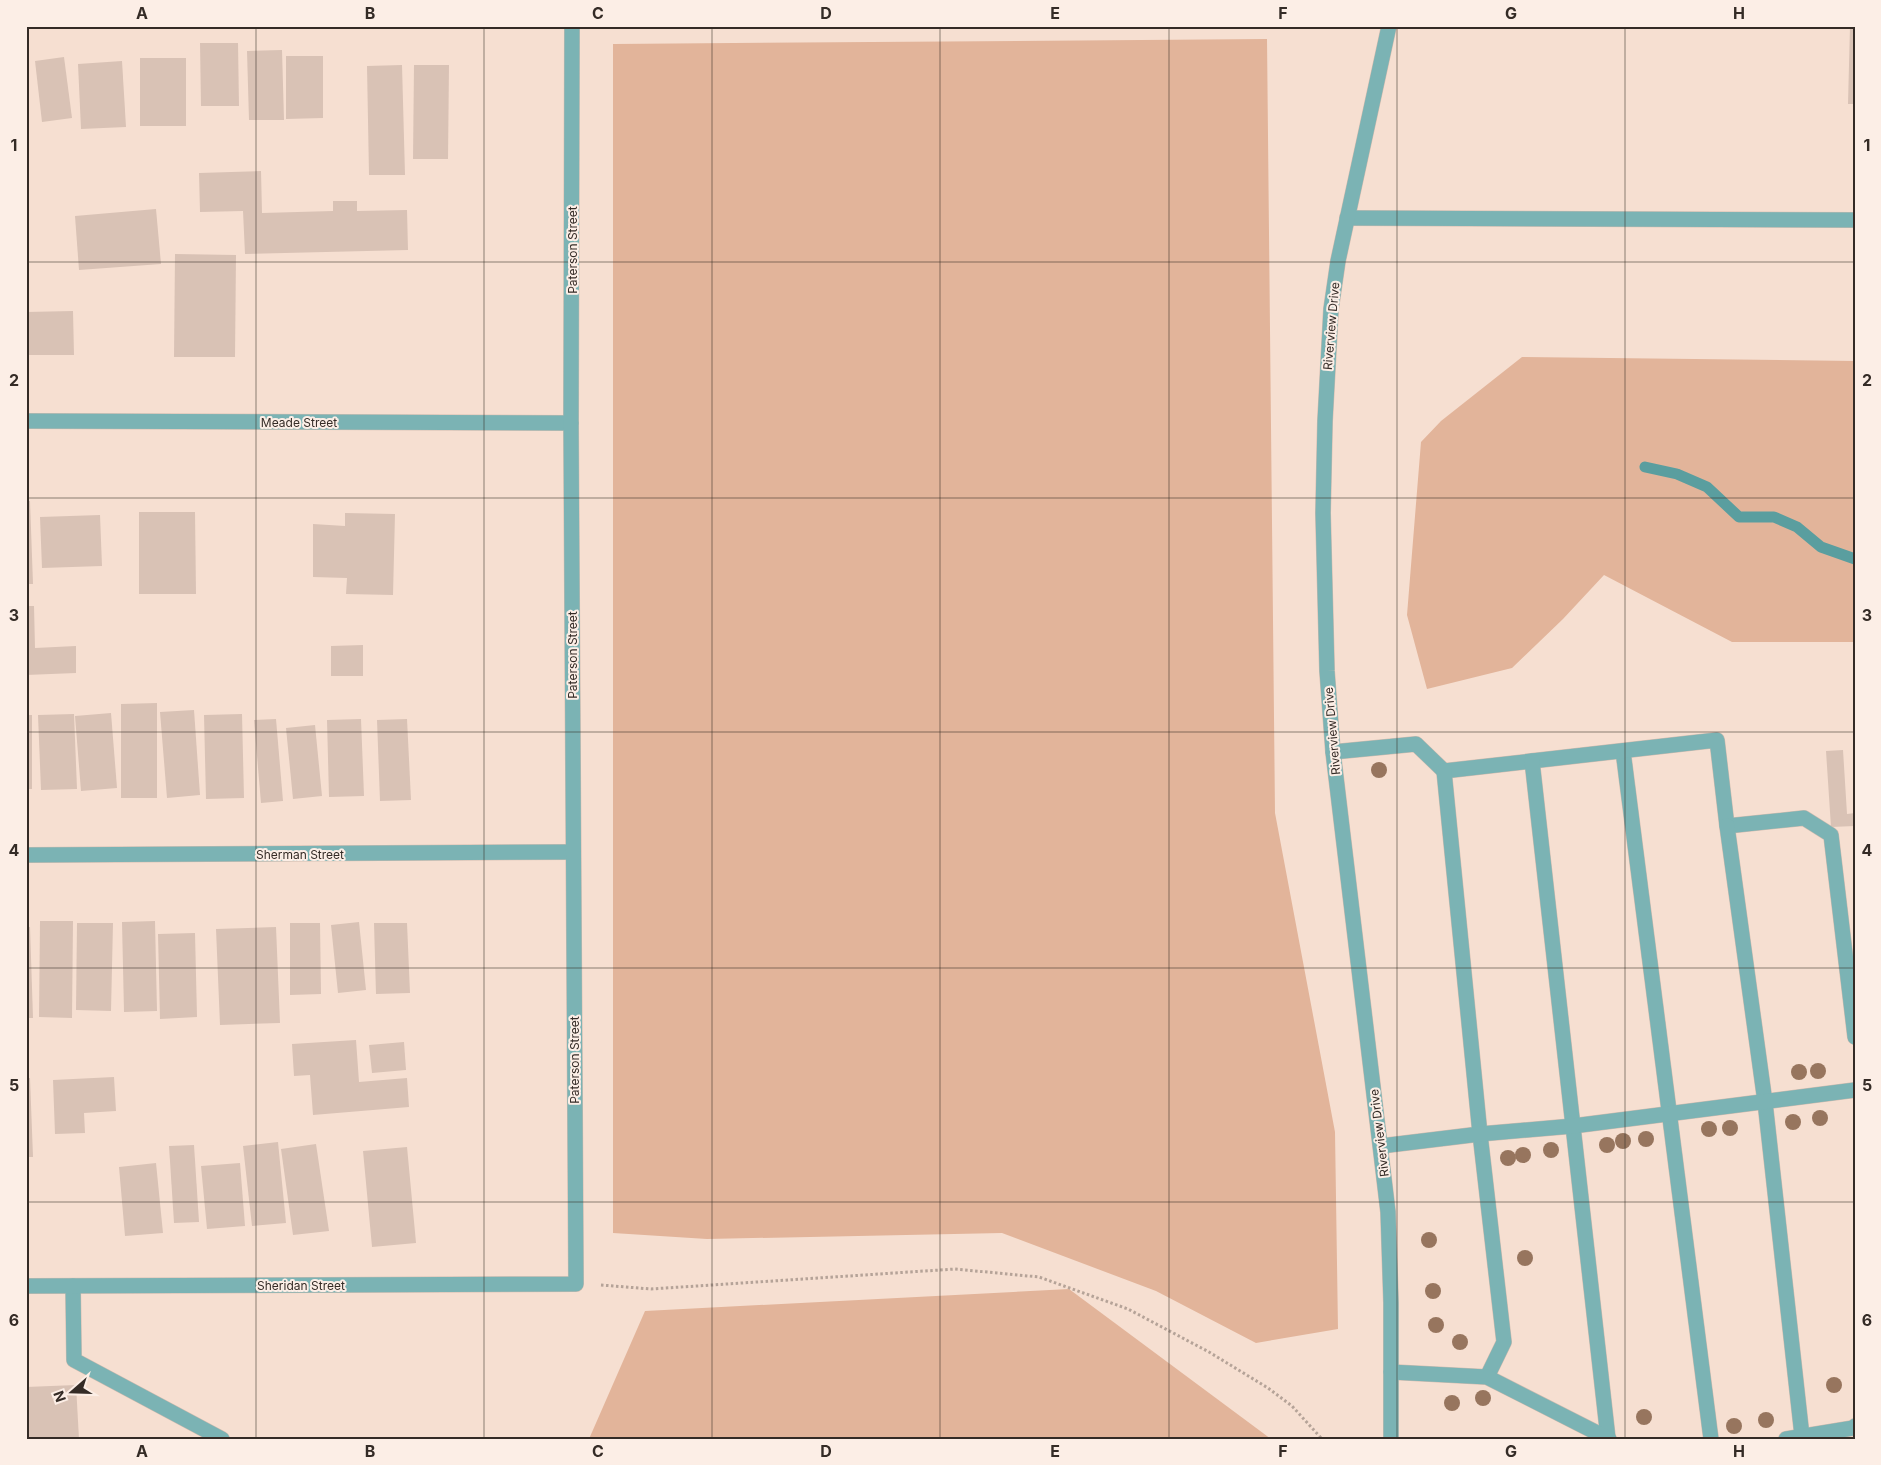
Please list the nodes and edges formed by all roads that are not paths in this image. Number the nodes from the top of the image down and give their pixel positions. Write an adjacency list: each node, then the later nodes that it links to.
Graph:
1 (572, 26): 6 (street, Paterson Street)
2 (1389, 26): 3 (street, Riverview Drive)
3 (1347, 218): 4 (street); 8 (street, Riverview Drive)
4 (1855, 220)
5 (26, 421): 6 (street, Meade Street)
6 (571, 423): 12 (street, Paterson Street)
7 (1623, 751): 9 (street); 11 (street); 17 (street)
8 (1333, 752): 10 (street); 20 (street, Riverview Drive)
9 (1532, 761): 10 (street); 18 (street)
10 (1444, 771): 19 (street)
11 (1727, 826): 14 (street); 16 (street)
12 (573, 852): 13 (street, Sherman Street); 21 (street, Paterson Street)
13 (26, 855)
14 (1855, 1037)
15 (1855, 1090): 16 (street)
16 (1765, 1102): 17 (street); 27 (street)
17 (1669, 1114): 18 (street); 31 (street)
18 (1573, 1126): 19 (street); 28 (street)
19 (1480, 1134): 20 (street); 25 (street)
20 (1381, 1146): 24 (street, Riverview Drive)
21 (576, 1284): 23 (street, Sheridan Street)
22 (26, 1286): 23 (street, Sheridan Street)
23 (73, 1286): 29 (street)
24 (1391, 1372): 25 (street); 30 (street, Riverview Drive)
25 (1487, 1377): 28 (street)
26 (1855, 1426): 27 (street)
27 (1802, 1436): 32 (street)
28 (1608, 1438)
29 (222, 1439)
30 (1391, 1439)
31 (1711, 1439)
32 (1786, 1439)

